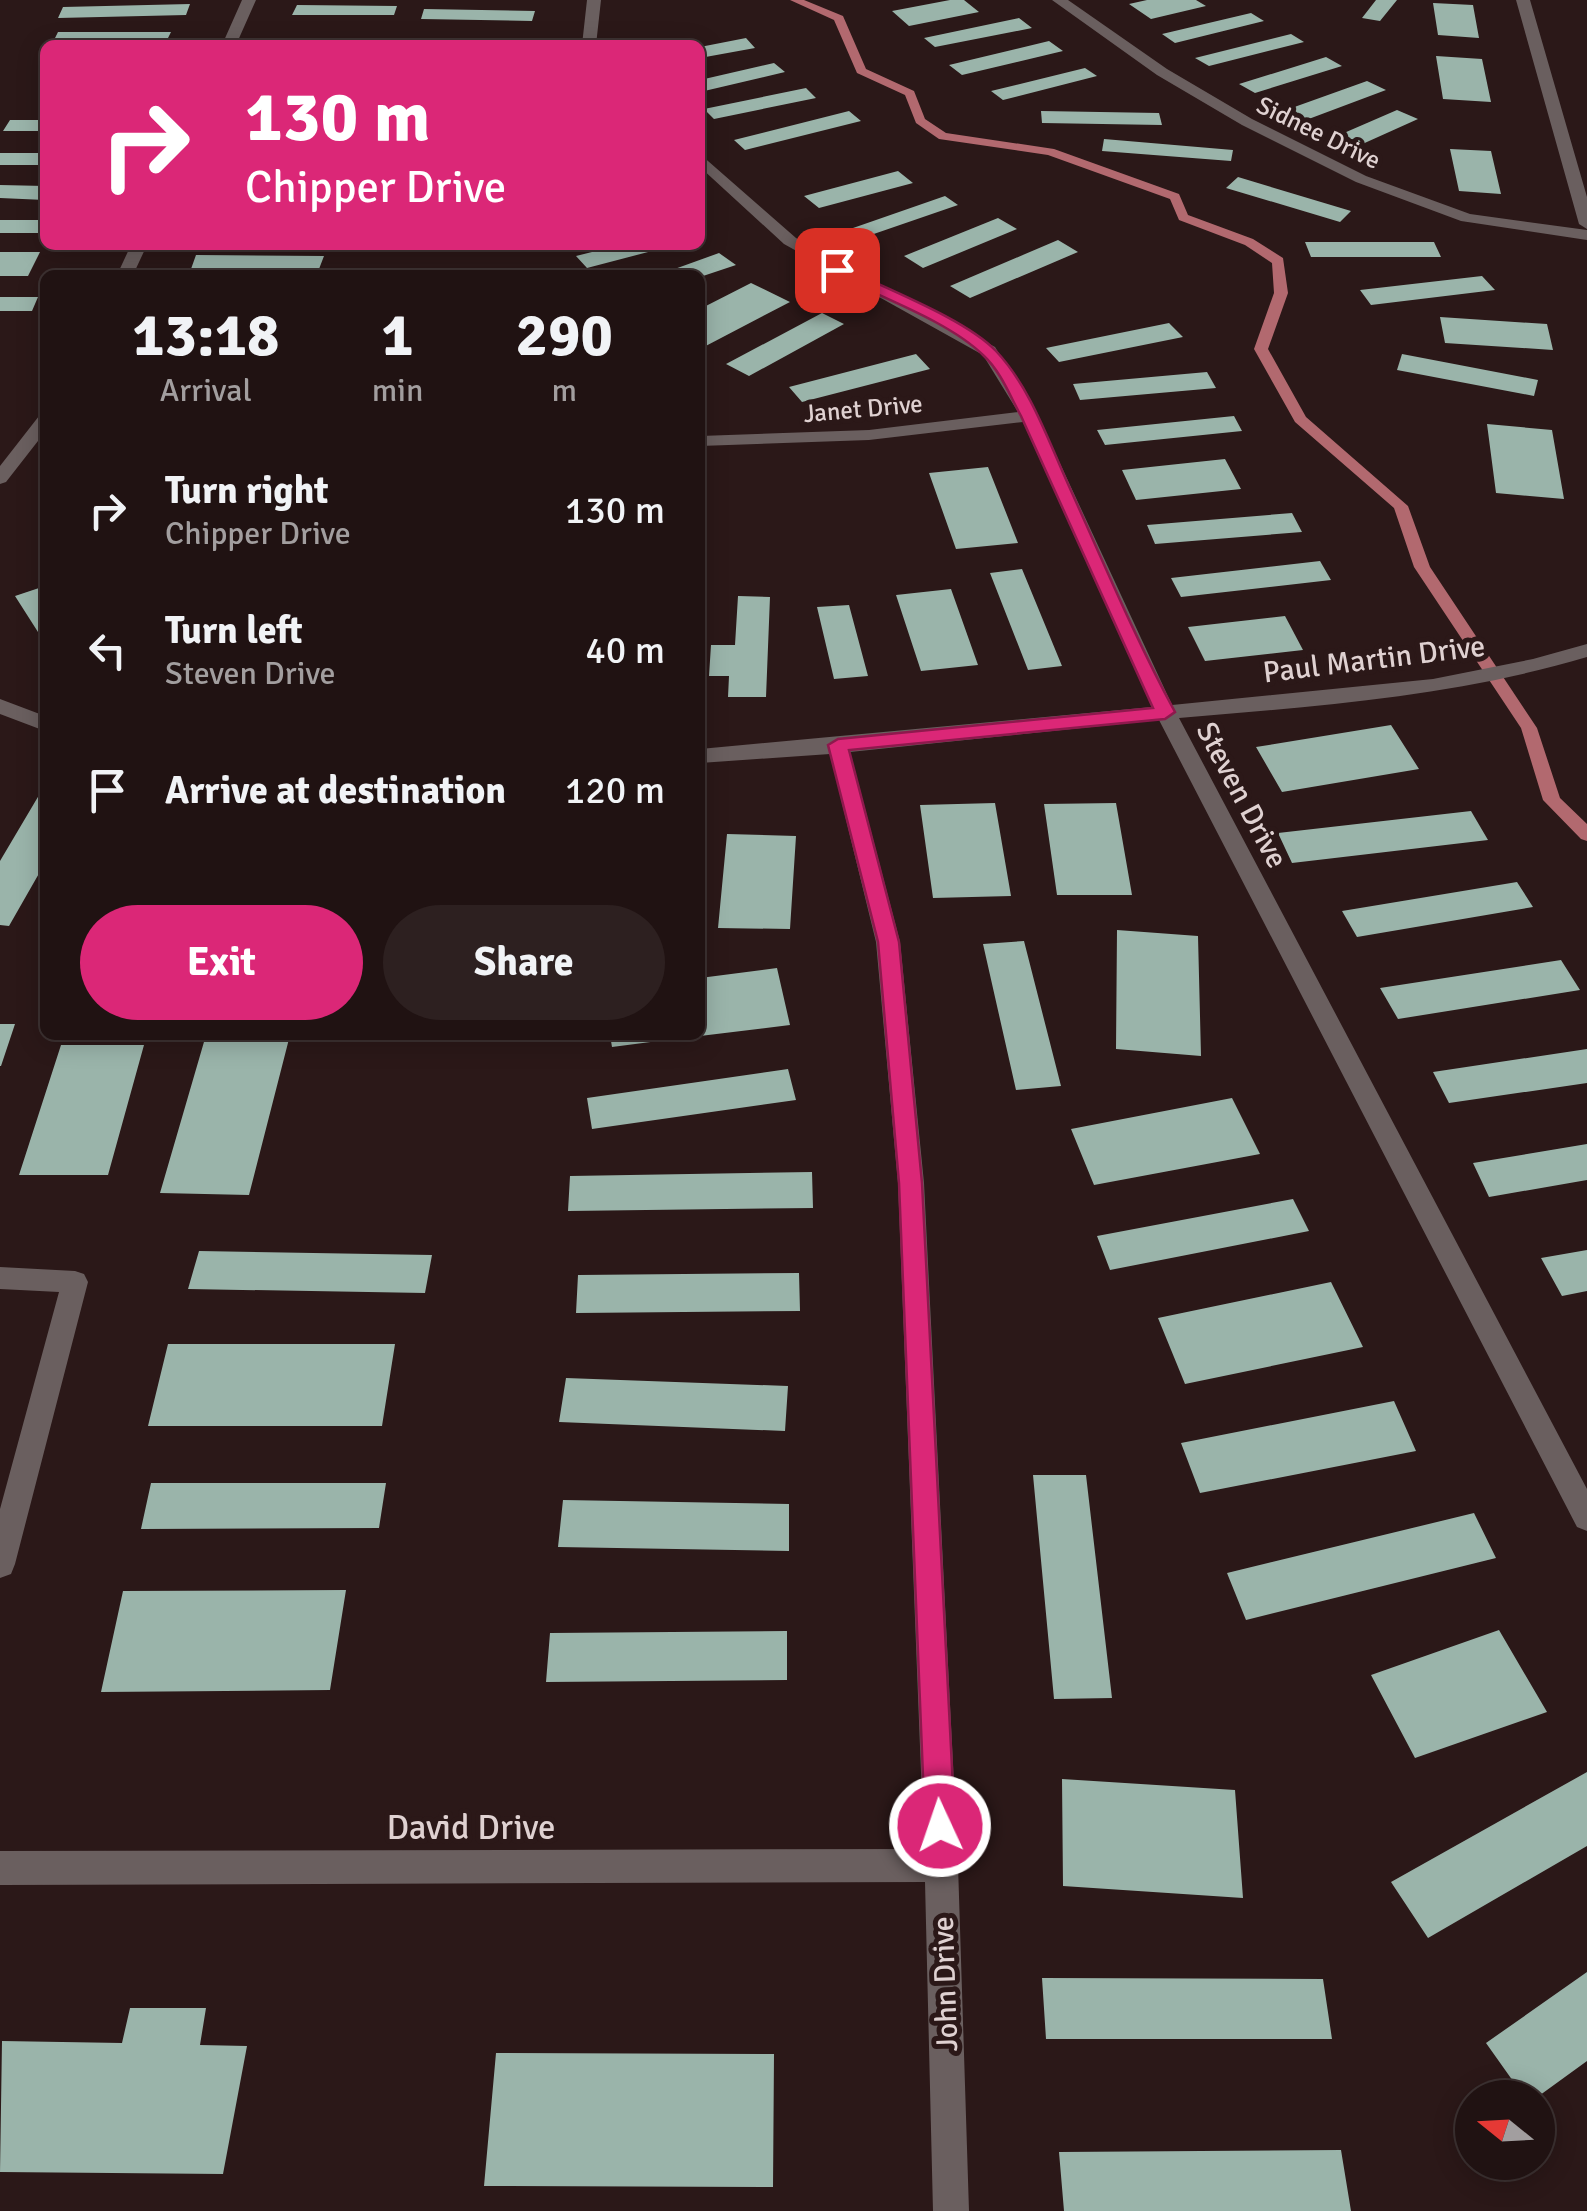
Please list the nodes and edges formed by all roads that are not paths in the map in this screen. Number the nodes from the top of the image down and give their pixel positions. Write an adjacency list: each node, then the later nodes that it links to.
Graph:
1 (249, 0): 5 (street)
2 (594, 0): 6 (street)
3 (1058, 0): 9 (street, Sidnee Drive)
4 (1523, 0): 8 (street)
5 (231, 40)
6 (589, 40)
7 (705, 164): 10 (street, Steven Drive)
8 (1587, 224)
9 (1587, 234)
10 (1030, 416): 12 (street, Janet Drive); 16 (street, Steven Drive)
11 (40, 431): 13 (street)
12 (705, 440)
13 (0, 478)
14 (1587, 650): 16 (street, Paul Martin Drive)
15 (0, 706): 17 (street)
16 (1165, 712): 18 (street, Paul Martin Drive); 21 (street, Steven Drive)
17 (40, 722)
18 (838, 745): 19 (street, Paul Martin Drive); 23 (street, John Drive)
19 (705, 756)
20 (0, 1278): 22 (street)
21 (1587, 1518)
22 (0, 1564)
23 (942, 1865): 24 (street, David Drive); 25 (street, John Drive)
24 (0, 1868)
25 (951, 2211)

